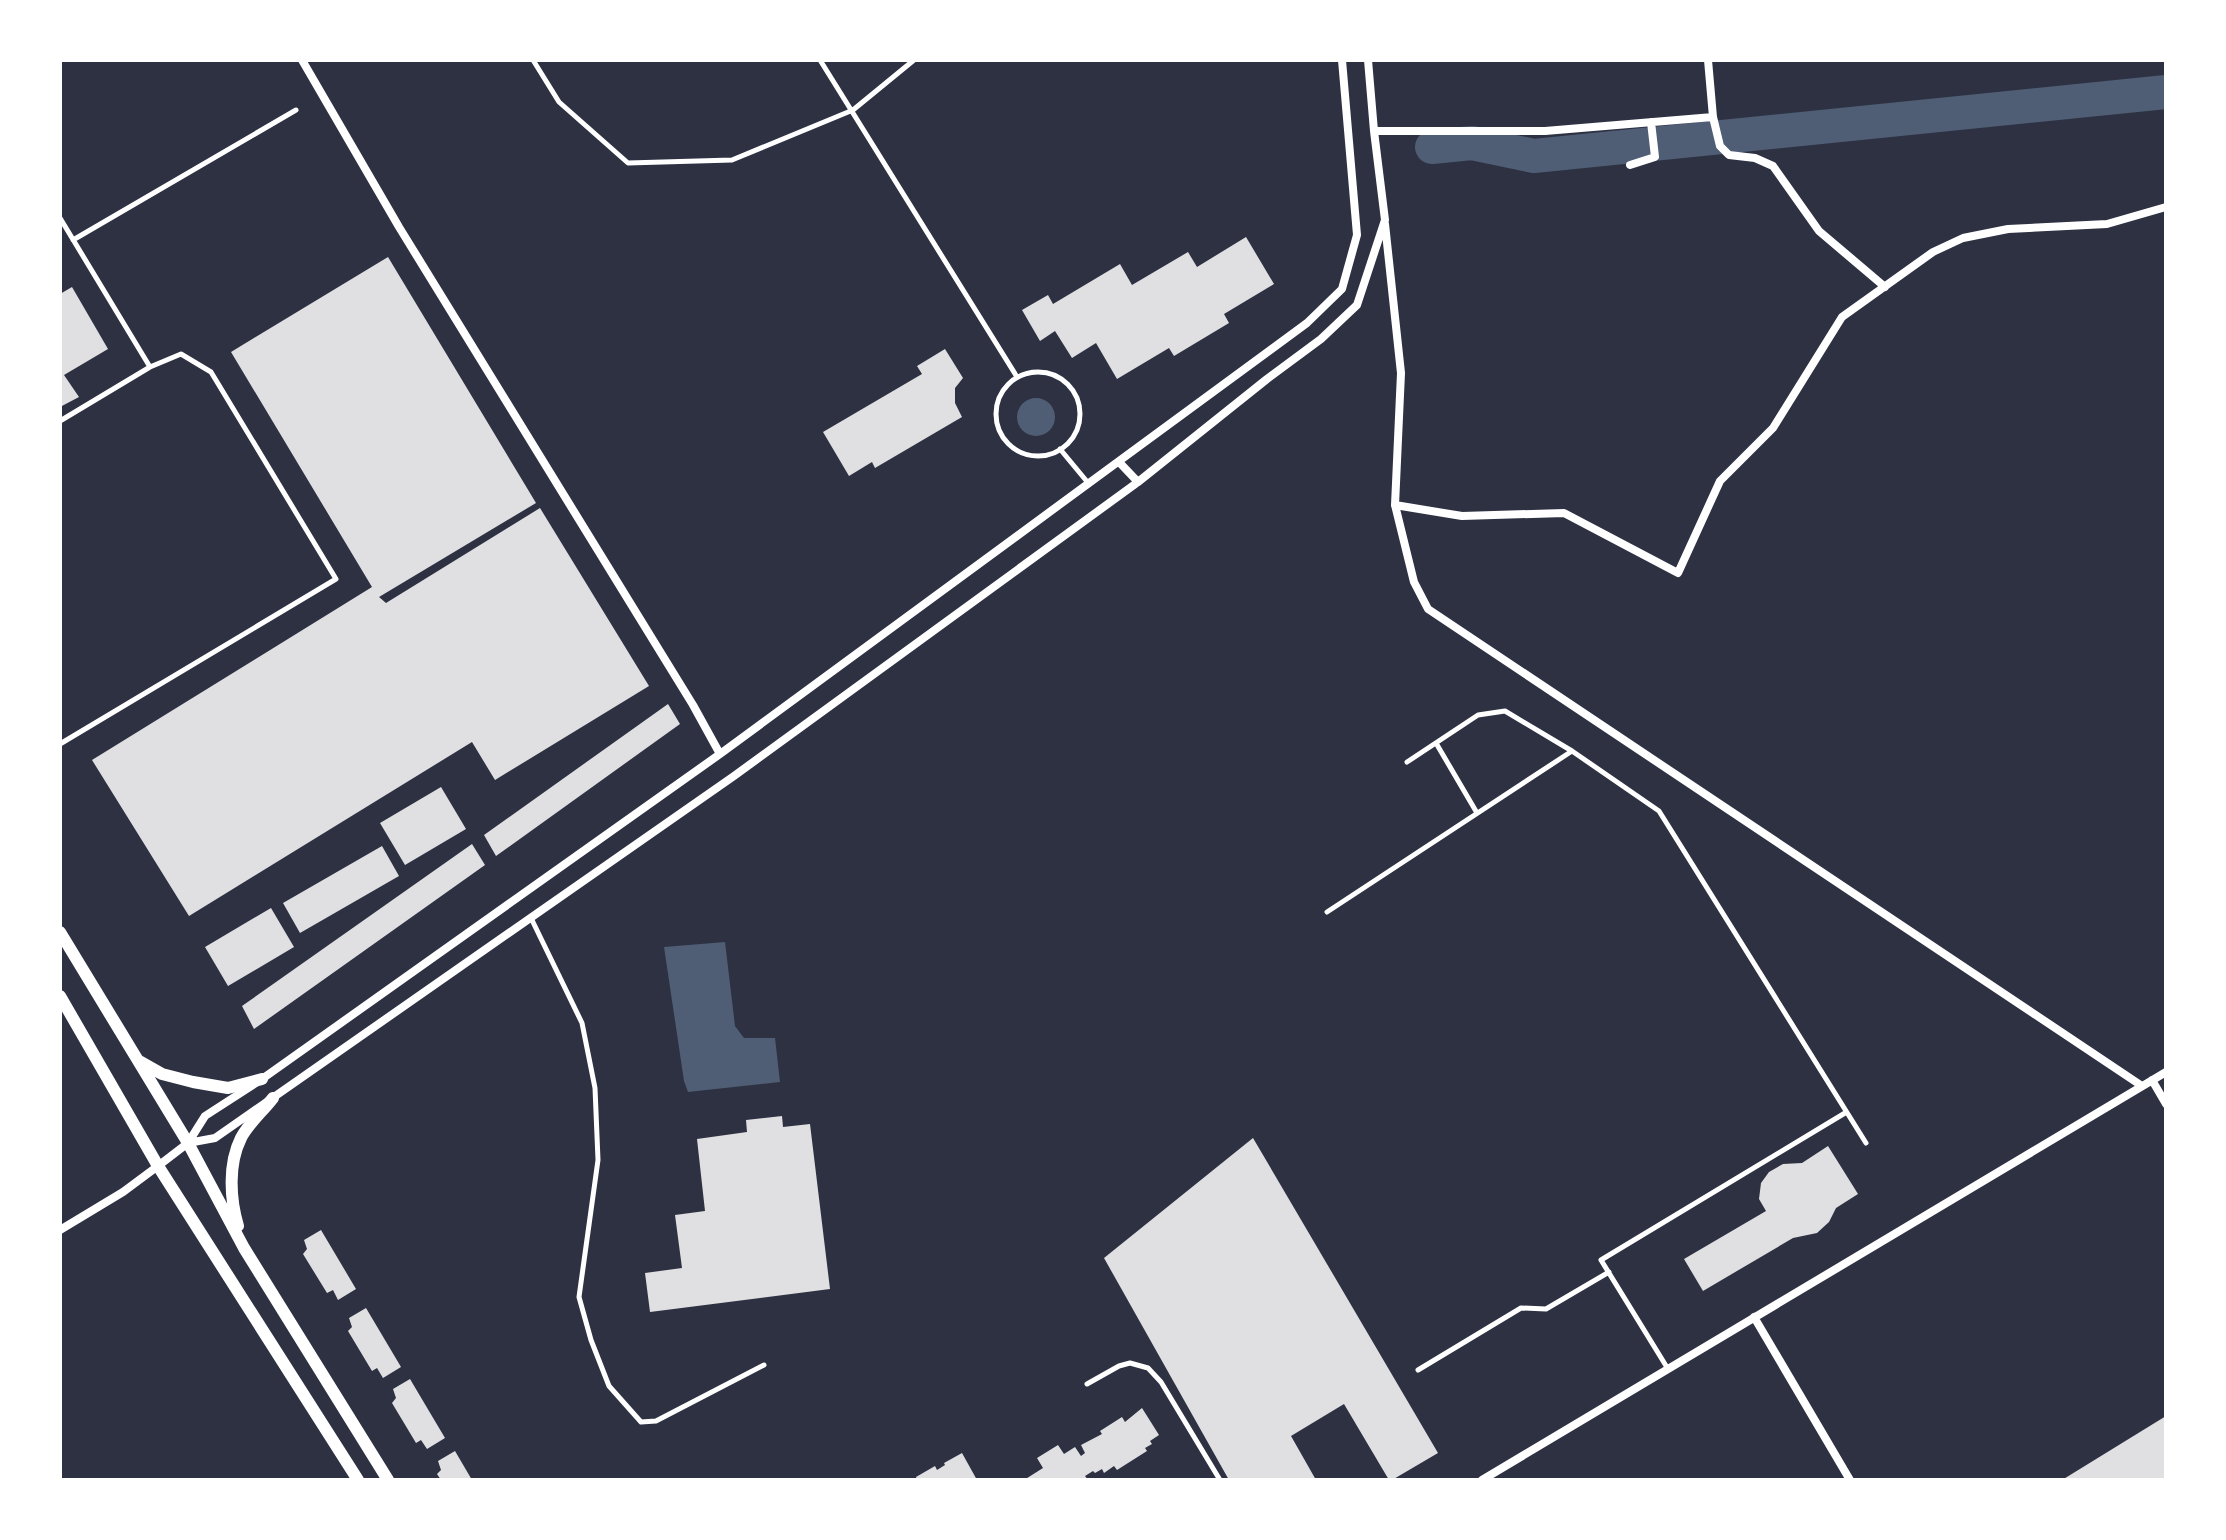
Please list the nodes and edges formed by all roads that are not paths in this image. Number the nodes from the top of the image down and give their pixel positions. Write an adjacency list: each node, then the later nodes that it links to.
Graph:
1 (302, 60): 30 (street)
2 (533, 60): 9 (lane)
3 (820, 60): 9 (lane)
4 (914, 60): 9 (lane)
5 (1342, 60): 23 (street)
6 (1368, 60): 12 (street)
7 (1708, 60): 10 (street)
8 (296, 110): 17 (lane)
9 (853, 110): 20 (lane)
10 (1714, 121): 11 (street); 18 (street)
11 (1651, 125): 12 (street); 13 (street)
12 (1374, 131): 16 (street)
13 (1630, 165)
14 (2166, 207): 18 (street)
15 (60, 218): 17 (lane)
16 (1385, 220): 24 (street); 26 (street)
17 (73, 240): 19 (lane)
18 (1885, 287): 26 (street)
19 (150, 367): 21 (lane); 28 (lane)
20 (1017, 377): 22 (lane); 22 (lane)
21 (60, 421)
22 (1060, 449): 25 (lane)
23 (1119, 462): 24 (street); 25 (street)
24 (1138, 482): 34 (street)
25 (1089, 484): 30 (street)
26 (1395, 505): 41 (street)
27 (1436, 743): 29 (lane); 31 (lane); 32 (lane)
28 (60, 744)
29 (1572, 751): 32 (lane); 44 (lane)
30 (720, 754): 39 (street)
31 (1407, 762)
32 (1477, 813): 33 (lane)
33 (1327, 912)
34 (531, 918): 42 (street); 52 (lane)
35 (60, 932): 37 (main road)
36 (60, 996): 47 (main road)
37 (138, 1060): 39 (main road); 45 (main road)
38 (2166, 1072): 40 (street)
39 (262, 1079): 45 (street)
40 (2152, 1080): 41 (street); 43 (street)
41 (2142, 1086): 51 (street)
42 (273, 1098): 45 (street); 49 (main road)
43 (2166, 1104)
44 (1845, 1113): 46 (lane); 50 (lane)
45 (188, 1143): 47 (street); 49 (main road)
46 (1866, 1143)
47 (158, 1166): 48 (street); 56 (main road)
48 (60, 1230)
49 (244, 1248): 57 (main road)
50 (1609, 1272): 53 (lane); 54 (lane)
51 (1754, 1317): 53 (street); 60 (street)
52 (764, 1365)
53 (1668, 1369): 59 (street)
54 (1418, 1370)
55 (1087, 1384): 58 (lane)
56 (358, 1480)
57 (388, 1480)
58 (1220, 1480)
59 (1482, 1480)
60 (1850, 1480)

